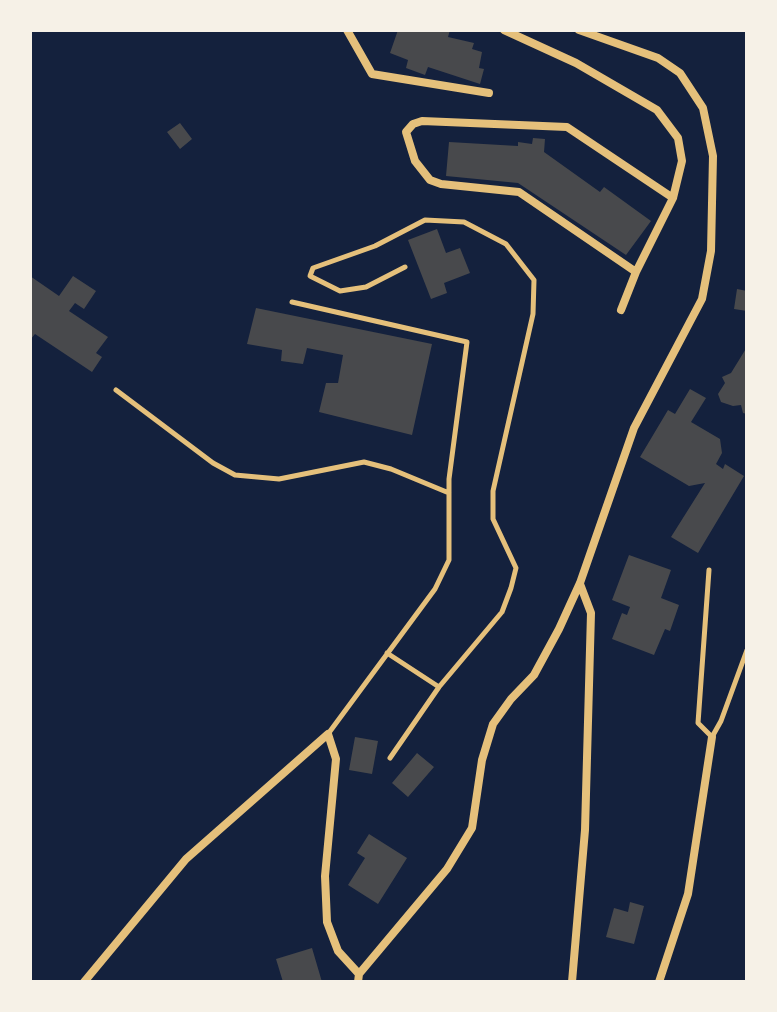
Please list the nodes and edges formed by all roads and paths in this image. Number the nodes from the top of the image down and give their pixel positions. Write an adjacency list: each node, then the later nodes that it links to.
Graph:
1 (347, 30): 4 (street)
2 (504, 30): 5 (street)
3 (579, 30): 13 (street)
4 (489, 93)
5 (673, 198): 7 (street); 7 (street)
6 (405, 267): 16 (lane)
7 (636, 272): 9 (street)
8 (292, 302): 11 (lane)
9 (621, 310)
10 (116, 390): 11 (lane)
11 (449, 493): 15 (lane)
12 (709, 570): 18 (lane)
13 (580, 583): 20 (street); 22 (street)
14 (747, 650): 18 (lane)
15 (387, 653): 16 (lane); 17 (lane)
16 (439, 687): 19 (lane)
17 (328, 734): 20 (street); 21 (street)
18 (712, 737): 23 (street)
19 (390, 758)
20 (359, 978)
21 (84, 982)
22 (572, 982)
23 (659, 982)

